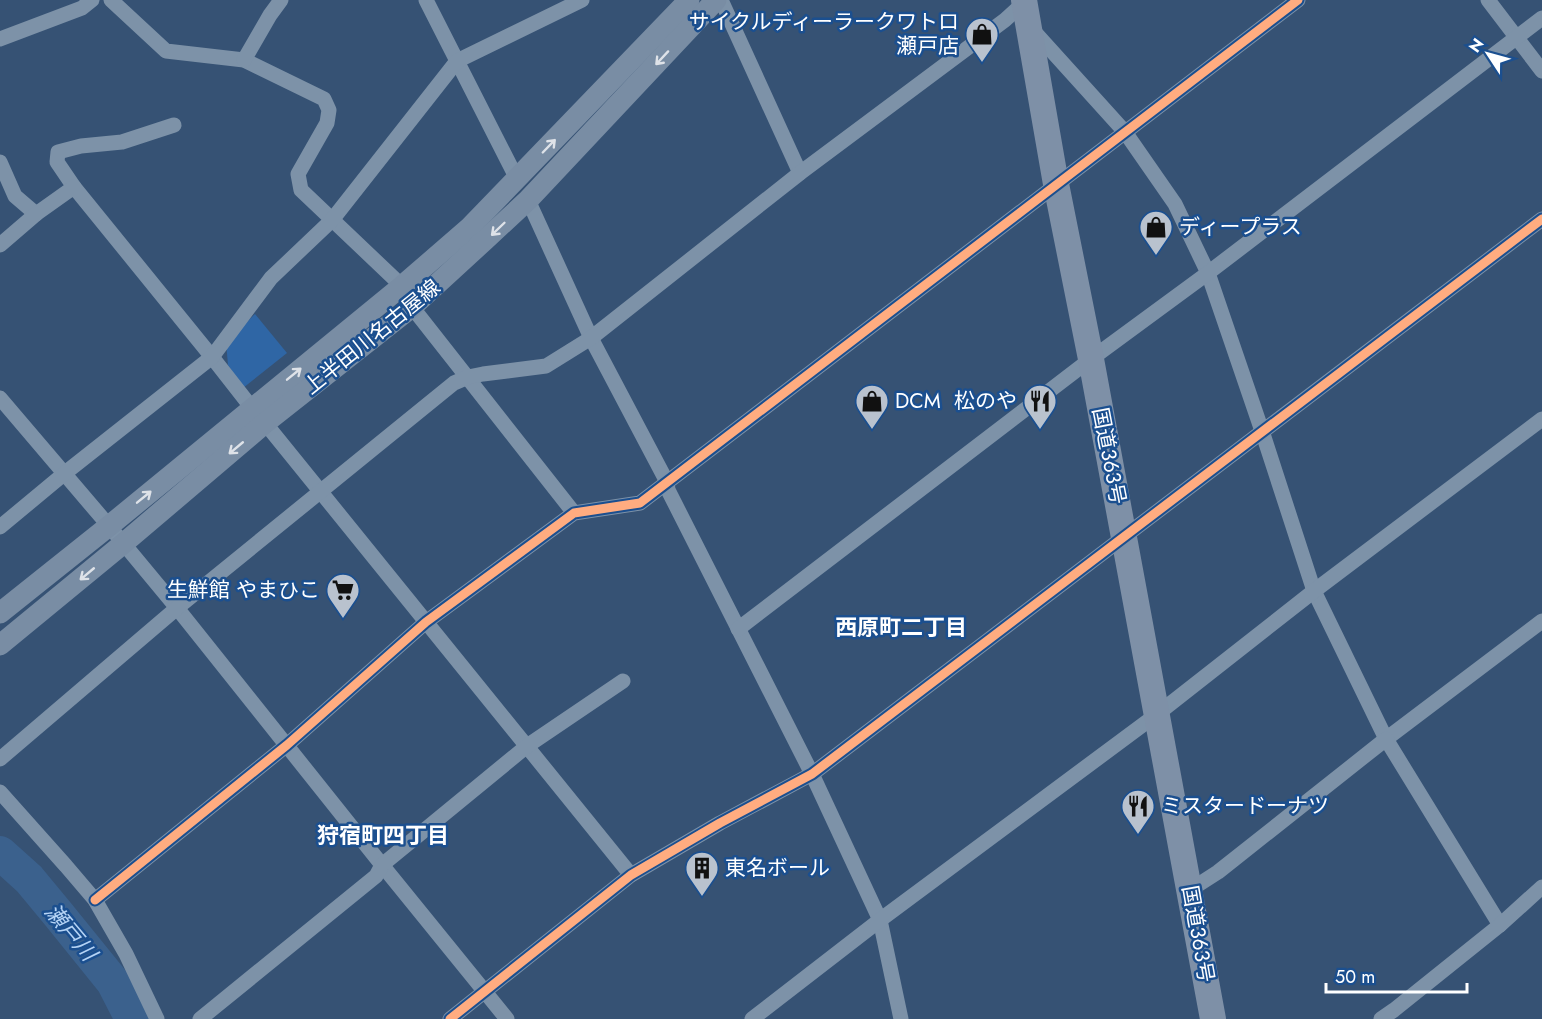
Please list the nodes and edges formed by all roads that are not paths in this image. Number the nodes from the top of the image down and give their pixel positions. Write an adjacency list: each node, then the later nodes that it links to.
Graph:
1 (92, 0): 13 (street)
2 (111, 0): 14 (street)
3 (281, 0): 14 (street)
4 (582, 0): 15 (street)
5 (689, 0): 21 (main road, 上半田川名古屋線, one-way to 5)
6 (718, 0): 20 (street); 24 (main road, 上半田川名古屋線, one-way to 24)
7 (1299, 0): 18 (street)
8 (1488, 0): 12 (street)
9 (432, 2): 15 (street)
10 (1026, 7): 18 (street); 20 (street); 22 (highway, 国道363号)
11 (1542, 18): 12 (street)
12 (1517, 37): 16 (street); 29 (street)
13 (0, 39)
14 (244, 60): 27 (street)
15 (457, 61): 21 (street); 27 (street)
16 (1542, 71)
17 (174, 125): 23 (street)
18 (1125, 132): 22 (street); 29 (street)
19 (0, 162): 25 (street)
20 (800, 173): 32 (street)
21 (517, 179): 30 (main road, 上半田川名古屋線)
22 (1056, 184): 34 (highway, 国道363号); 41 (street)
23 (74, 187): 25 (street); 33 (street)
24 (528, 200): 31 (main road, 上半田川名古屋線, one-way to 31); 32 (street)
25 (36, 214): 28 (street)
26 (1542, 219): 39 (street)
27 (332, 220): 30 (street); 33 (street)
28 (0, 245)
29 (1208, 273): 34 (street); 39 (street)
30 (402, 286): 37 (main road, 上半田川名古屋線, one-way to 30)
31 (412, 307): 35 (street); 37 (main road, 上半田川名古屋線)
32 (591, 338): 35 (street); 41 (street)
33 (212, 357): 37 (street); 40 (street)
34 (1091, 359): 46 (highway, 国道363号); 53 (street)
35 (468, 377): 42 (street); 43 (street)
36 (0, 398): 40 (street)
37 (259, 416): 42 (street); 44 (main road, 上半田川名古屋線, one-way to 37); 47 (main road, 上半田川名古屋線, one-way to 47)
38 (1542, 419): 48 (street)
39 (1262, 431): 46 (street); 48 (street)
40 (65, 473): 44 (street); 45 (street)
41 (667, 482): 43 (street); 53 (street)
42 (321, 491): 49 (street); 52 (street)
43 (574, 513): 52 (street)
44 (110, 526): 47 (street); 50 (main road, 上半田川名古屋線)
45 (0, 527)
46 (1124, 537): 56 (highway, 国道363号); 61 (street)
47 (124, 543): 49 (street); 54 (main road, 上半田川名古屋線, one-way to 54)
48 (1314, 591): 56 (street); 57 (street)
49 (177, 608): 58 (street); 60 (street)
50 (0, 613)
51 (1542, 621): 57 (street)
52 (426, 622): 58 (street); 59 (street)
53 (738, 629): 61 (street)
54 (0, 645)
55 (623, 681): 59 (street)
56 (1156, 715): 66 (highway, 国道363号); 68 (street)
57 (1386, 739): 66 (street); 69 (street)
58 (287, 745): 63 (street); 67 (street)
59 (527, 746): 63 (street); 64 (street)
60 (0, 759)
61 (812, 774): 64 (street); 68 (street)
62 (0, 792): 67 (street)
63 (382, 865): 70 (street); 72 (street)
64 (632, 875): 70 (street)
65 (1542, 888): 69 (street)
66 (1190, 890): 77 (highway, 国道363号)
67 (95, 900): 71 (street)
68 (880, 920): 75 (street); 76 (street)
69 (1500, 925): 78 (street)
70 (485, 990): 73 (street); 74 (street)
71 (158, 1019)
72 (200, 1019)
73 (450, 1019)
74 (507, 1019)
75 (752, 1019)
76 (901, 1019)
77 (1213, 1019)
78 (1381, 1019)

